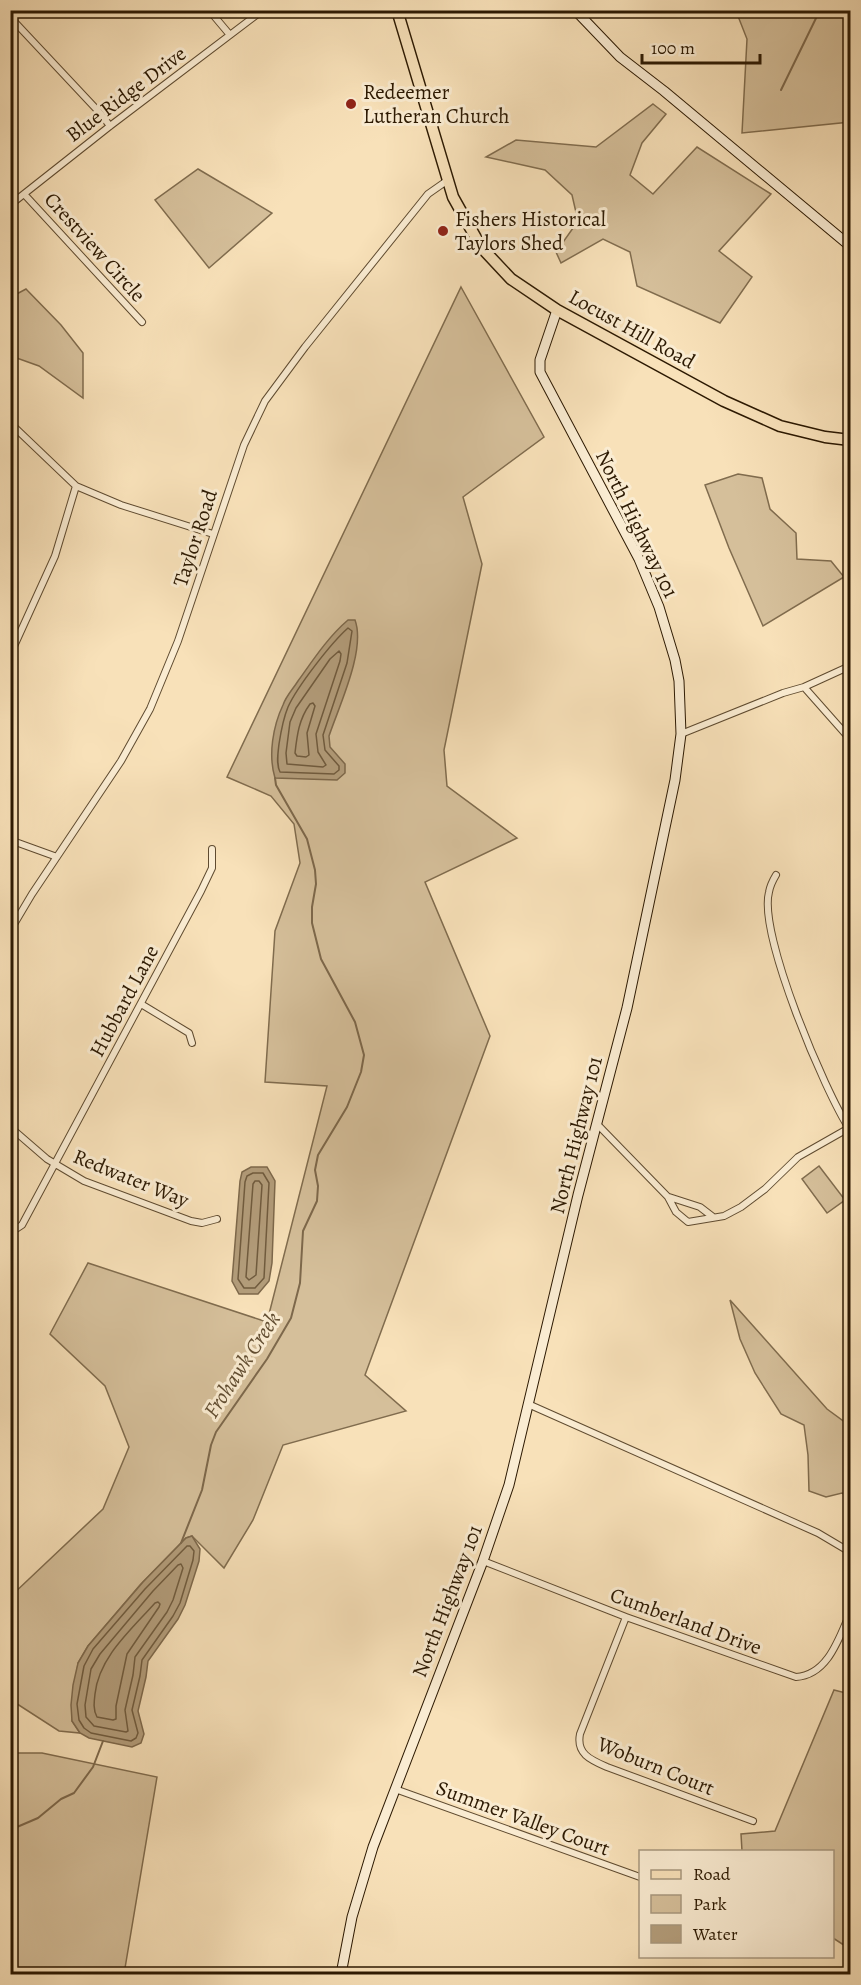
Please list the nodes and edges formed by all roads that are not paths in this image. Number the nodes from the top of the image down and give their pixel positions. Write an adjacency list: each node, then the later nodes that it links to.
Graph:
1 (209, 10): 6 (street)
2 (263, 10): 6 (street, Blue Ridge Drive)
3 (397, 10): 8 (main road, Locust Hill Road)
4 (575, 10): 11 (main road)
5 (10, 17): 7 (street)
6 (230, 35): 7 (street, Blue Ridge Drive)
7 (110, 126): 9 (street, Blue Ridge Drive)
8 (448, 180): 12 (main road, Locust Hill Road); 17 (street, Taylor Road)
9 (24, 194): 10 (street, Blue Ridge Drive); 13 (street, Crestview Circle)
10 (10, 205)
11 (850, 246)
12 (557, 310): 15 (main road, Locust Hill Road); 21 (main road, North Highway 101)
13 (142, 322)
14 (10, 423): 16 (street)
15 (850, 440)
16 (76, 486): 17 (street); 18 (street)
17 (213, 534): 25 (street, Taylor Road)
18 (10, 655)
19 (850, 666): 20 (street)
20 (804, 687): 21 (street); 22 (street)
21 (681, 734): 30 (main road, North Highway 101)
22 (850, 739)
23 (10, 840): 25 (street)
24 (212, 849): 28 (street, Hubbard Lane)
25 (57, 857): 27 (street, Taylor Road)
26 (776, 874): 32 (street)
27 (10, 931)
28 (141, 1004): 29 (street); 33 (street, Hubbard Lane)
29 (192, 1043)
30 (597, 1124): 34 (street); 38 (main road, North Highway 101)
31 (10, 1127): 33 (street, Redwater Way)
32 (850, 1129): 35 (street)
33 (56, 1165): 36 (street, Redwater Way); 37 (street, Hubbard Lane)
34 (668, 1197): 35 (street); 35 (street)
35 (712, 1217)
36 (217, 1219)
37 (10, 1233)
38 (528, 1404): 39 (street); 40 (main road, North Highway 101)
39 (850, 1552)
40 (483, 1561): 42 (street, Cumberland Drive); 43 (main road, North Highway 101)
41 (850, 1613): 42 (street, Cumberland Drive)
42 (626, 1617): 44 (street, Woburn Court)
43 (395, 1789): 45 (street, Summer Valley Court); 46 (main road, North Highway 101)
44 (753, 1821)
45 (639, 1877)
46 (341, 1974)

